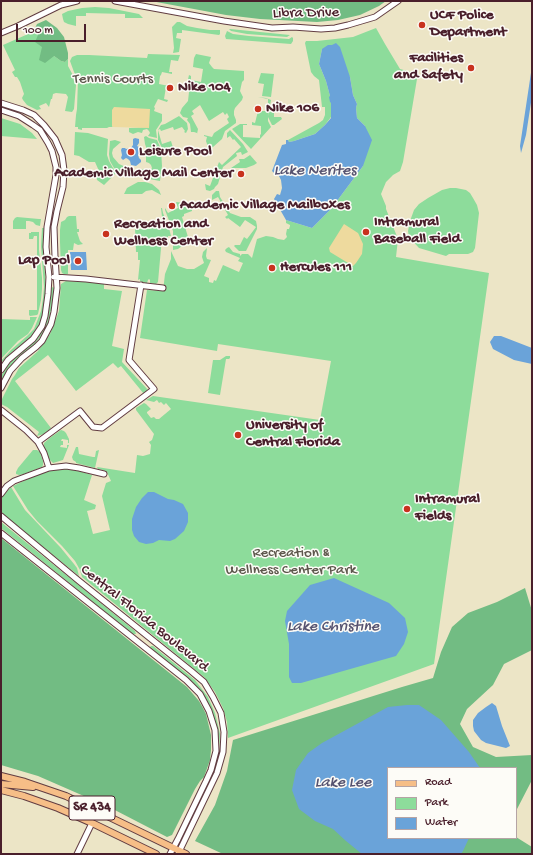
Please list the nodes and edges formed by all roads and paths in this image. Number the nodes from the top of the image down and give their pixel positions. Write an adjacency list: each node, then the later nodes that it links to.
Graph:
1 (78, 1): 4 (street)
2 (114, 1): 3 (street, Libra Drive)
3 (398, 1)
4 (1, 33)
5 (1, 102): 6 (street)
6 (17, 107): 8 (street); 10 (street)
7 (1, 110): 8 (street)
8 (14, 114): 9 (street)
9 (48, 216): 10 (street); 12 (street)
10 (56, 216): 11 (street)
11 (56, 277): 12 (street); 13 (street); 16 (street)
12 (49, 278): 15 (street)
13 (141, 285): 14 (street); 18 (street)
14 (163, 288)
15 (1, 370)
16 (1, 388)
17 (1, 410): 18 (street)
18 (38, 442): 19 (street)
19 (50, 468): 20 (street); 21 (street)
20 (104, 474)
21 (1, 494)
22 (1, 516): 29 (street, Central Florida Boulevard)
23 (1, 533): 29 (street, Central Florida Boulevard)
24 (1, 776): 26 (main road, SR 434)
25 (1, 784): 26 (main road)
26 (45, 788): 29 (main road, SR 434)
27 (1, 790): 28 (main road, SR 434)
28 (92, 823): 30 (street); 31 (main road, SR 434)
29 (175, 852): 32 (main road, SR 434)
30 (77, 854)
31 (156, 854)
32 (186, 854)

